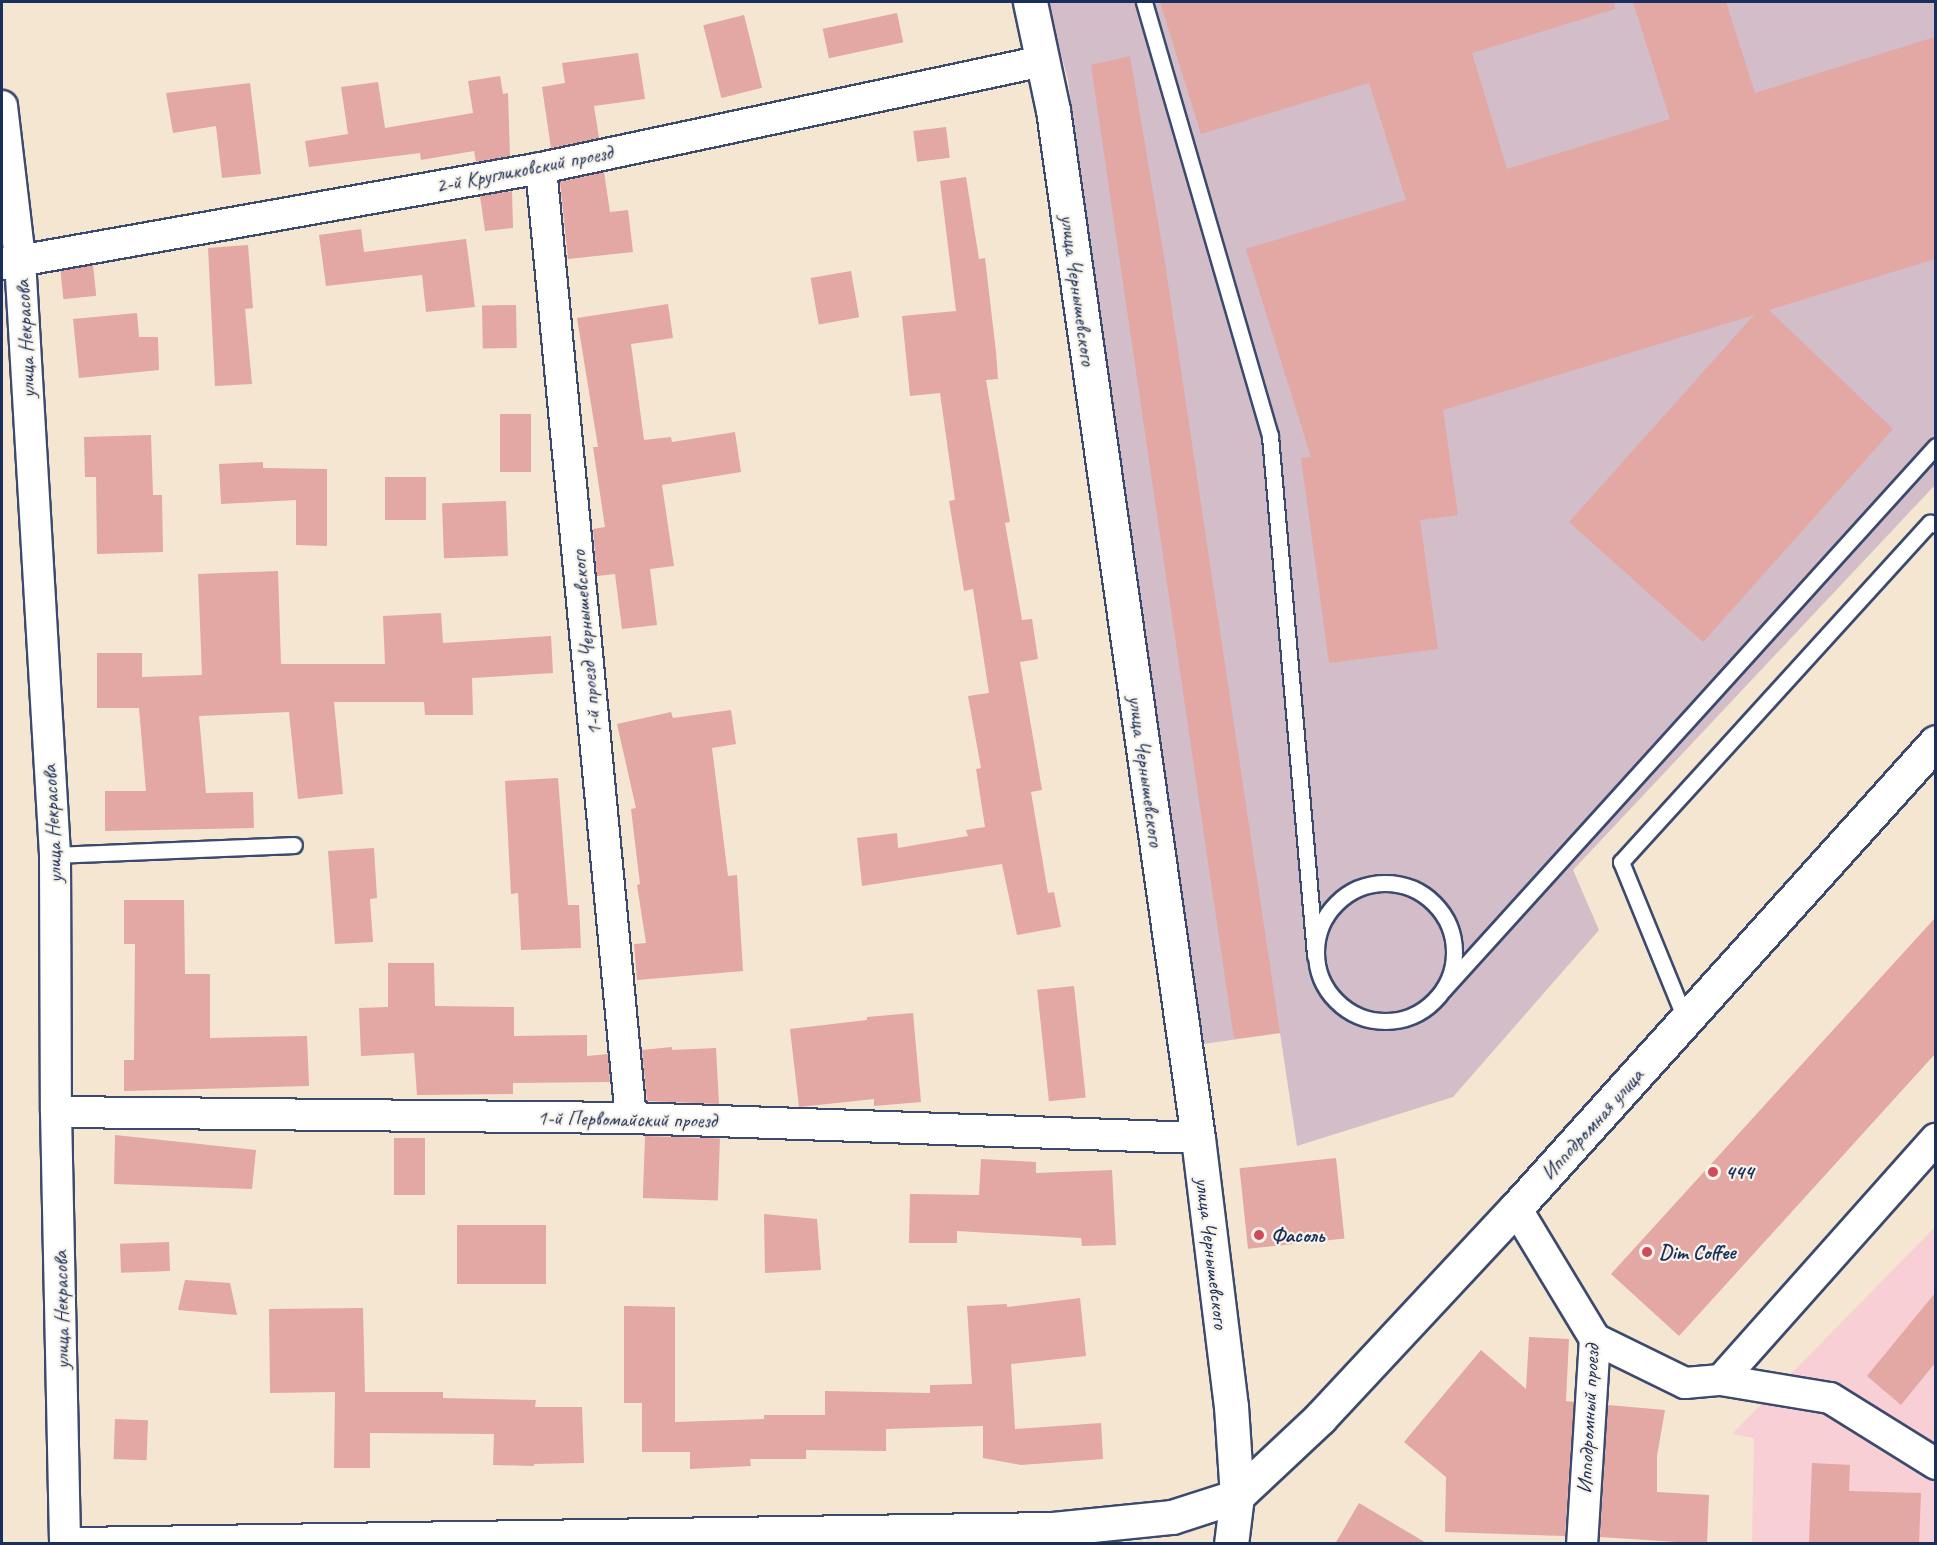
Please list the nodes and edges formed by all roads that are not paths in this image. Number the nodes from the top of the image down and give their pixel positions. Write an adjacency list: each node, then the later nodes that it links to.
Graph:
1 (1030, 2): 3 (street, улица Чернышевского)
2 (1144, 2): 12 (lane)
3 (1043, 61): 5 (street, 2-й Кругликовский проезд); 17 (street, улица Чернышевского)
4 (2, 106): 6 (street, улица Некрасова)
5 (541, 168): 6 (street, 2-й Кругликовский проезд); 16 (street, 1-й проезд Чернышевского)
6 (11, 262): 11 (street, улица Некрасова)
7 (1935, 446): 13 (lane)
8 (1935, 525): 14 (lane)
9 (1935, 742): 14 (street, Ипподромная улица)
10 (294, 845): 11 (lane)
11 (55, 855): 15 (street, улица Некрасова)
12 (1315, 955): 13 (lane); 13 (lane)
13 (1443, 990)
14 (1686, 1021): 19 (street, Ипподромная улица)
15 (56, 1112): 16 (street, 1-й Первомайский проезд); 24 (street, улица Некрасова)
16 (632, 1118): 17 (street, 1-й Первомайский проезд)
17 (1198, 1138): 23 (street, улица Чернышевского)
18 (1935, 1139): 21 (street)
19 (1516, 1208): 20 (street, Ипподромный проезд); 23 (street, Ипподромная улица)
20 (1594, 1339): 21 (street); 27 (street, Ипподромный проезд)
21 (1721, 1380): 22 (street)
22 (1935, 1464)
23 (1237, 1496): 25 (street); 26 (street, улица Чернышевского)
24 (65, 1544)
25 (75, 1544)
26 (1231, 1544)
27 (1582, 1544)

